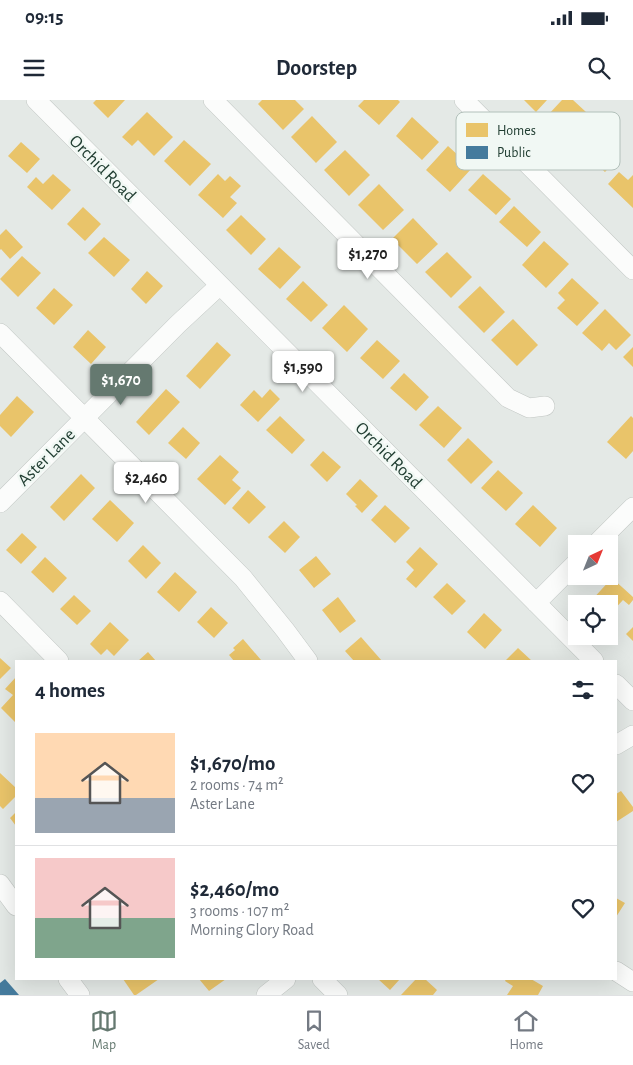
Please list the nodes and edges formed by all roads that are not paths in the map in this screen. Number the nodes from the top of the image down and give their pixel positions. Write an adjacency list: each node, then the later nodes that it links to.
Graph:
1 (212, 100): 9 (street)
2 (464, 100): 4 (street)
3 (40, 101): 7 (street, Orchid Road)
4 (476, 112)
5 (534, 170): 6 (street)
6 (633, 270)
7 (220, 285): 10 (street, Aster Lane); 16 (street, Orchid Road)
8 (0, 333): 10 (street)
9 (545, 406)
10 (85, 418): 11 (street, Aster Lane); 18 (street)
11 (0, 503)
12 (633, 507): 13 (street)
13 (605, 535)
14 (568, 571): 16 (street)
15 (0, 601): 17 (street)
16 (536, 603): 19 (street, Orchid Road)
17 (58, 660)
18 (307, 660)
19 (593, 660)
20 (617, 685): 21 (street)
21 (633, 701)
22 (633, 734): 23 (street)
23 (617, 745)
24 (0, 884): 25 (street)
25 (15, 905)
26 (617, 972): 30 (street)
27 (69, 980): 31 (street)
28 (285, 980): 32 (street)
29 (323, 980): 33 (street)
30 (633, 982)
31 (80, 995)
32 (266, 995)
33 (338, 995)

